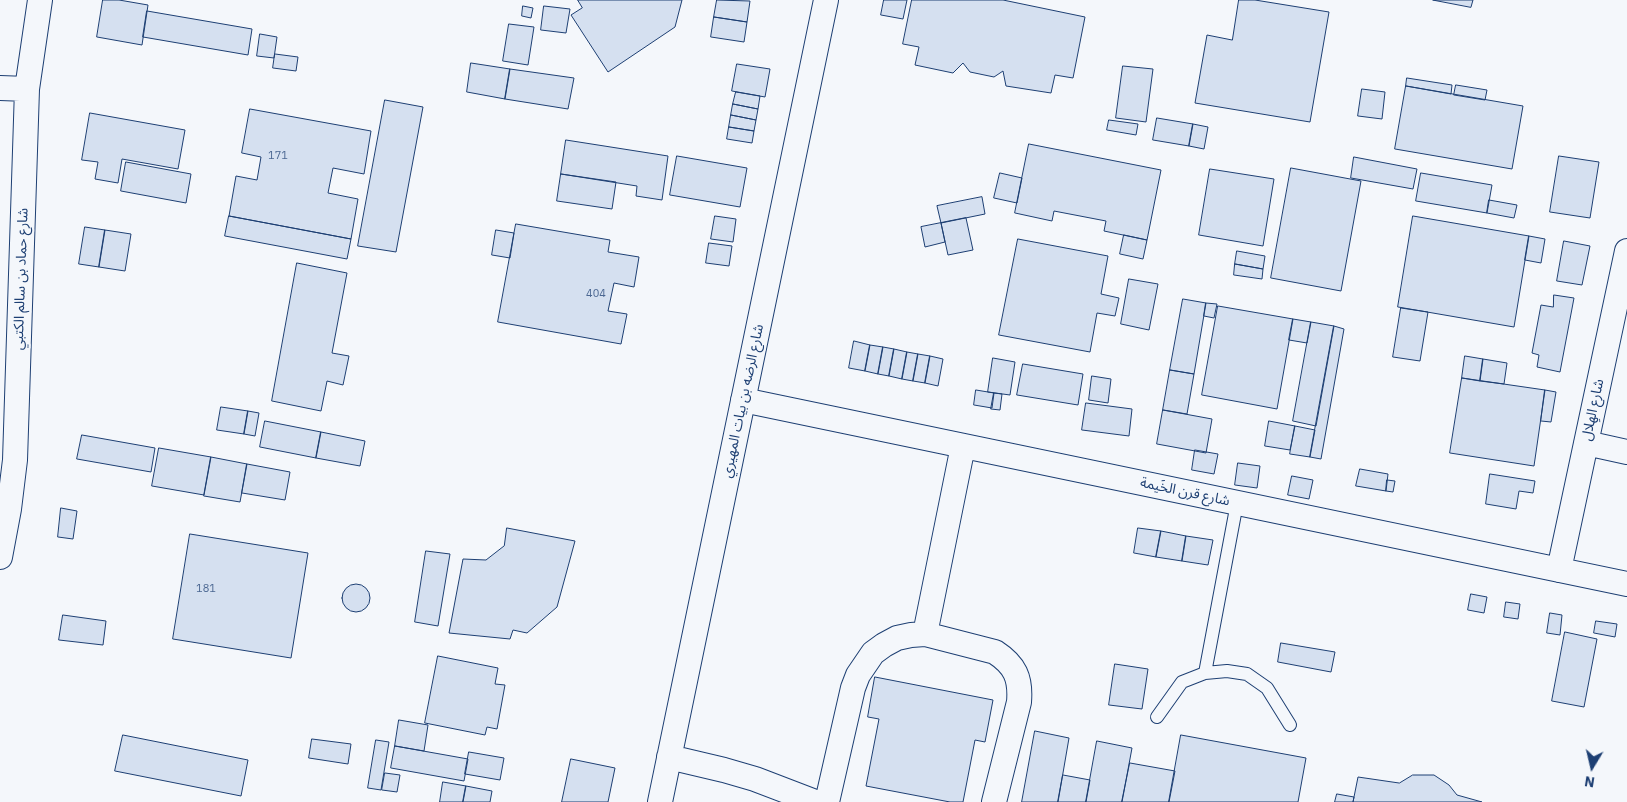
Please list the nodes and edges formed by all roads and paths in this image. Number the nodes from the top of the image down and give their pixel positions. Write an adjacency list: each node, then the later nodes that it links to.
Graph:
1 (40, 0): 4 (street, شارع حماد بن سالم الكتبي)
2 (826, 0): 6 (street, شارع الرضه بن بيات المهيري)
3 (0, 88): 4 (street)
4 (27, 89): 11 (street, شارع حماد بن سالم الكتبي)
5 (1627, 250): 7 (street, شارع الهِلال)
6 (743, 400): 8 (street, شارع قرن الخَيمة); 18 (street, شارع الرضه بن بيات المهيري)
7 (1586, 443): 9 (street); 12 (street, شارع الهِلال)
8 (963, 446): 10 (street, شارع قرن الخَيمة); 14 (street)
9 (1627, 452)
10 (1236, 503): 12 (street, شارع قرن الخَيمة); 15 (lane)
11 (0, 557)
12 (1559, 570): 13 (street, شارع قرن الخَيمة)
13 (1627, 584)
14 (925, 634): 21 (street); 22 (street)
15 (1205, 673): 16 (lane); 17 (lane)
16 (1157, 717)
17 (1290, 725)
18 (669, 757): 19 (street, شارع الرضه بن بيات المهيري); 20 (street)
19 (660, 802)
20 (815, 802)
21 (827, 802)
22 (994, 802)

